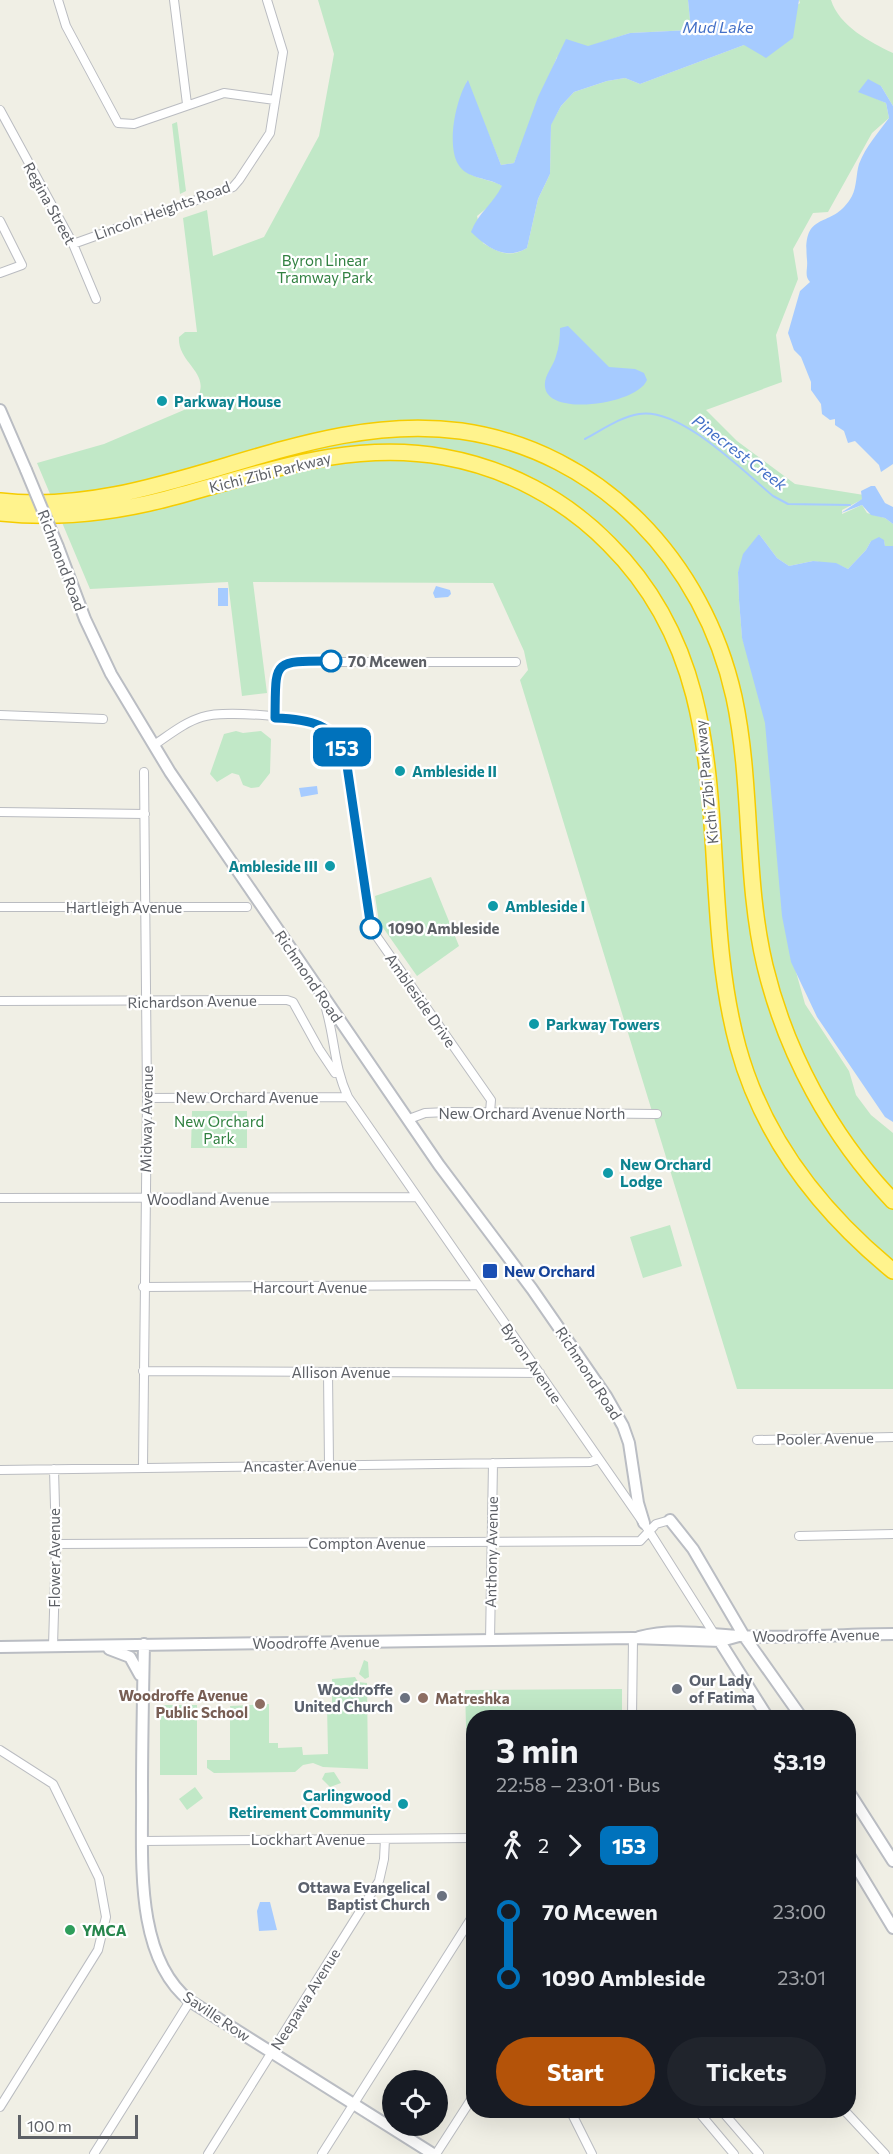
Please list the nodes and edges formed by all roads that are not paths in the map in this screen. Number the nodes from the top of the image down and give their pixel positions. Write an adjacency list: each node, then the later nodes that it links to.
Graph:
1 (58, 0): 5 (street)
2 (174, 0): 5 (street)
3 (267, 0): 4 (street, Lincoln Heights Road)
4 (275, 100): 5 (street); 9 (street, Lincoln Heights Road)
5 (187, 104)
6 (0, 110): 7 (street, Regina Street)
7 (3, 122): 9 (street, Regina Street)
8 (0, 221): 10 (street)
9 (73, 244): 11 (street, Regina Street)
10 (0, 273)
11 (96, 299)
12 (0, 410): 19 (main road, Richmond Road, bridge)
13 (0, 501): 38 (highway, Kichi Zībī Parkway)
14 (0, 513): 39 (highway, Kichi Zībī Parkway)
15 (516, 662): 17 (street)
16 (0, 715): 18 (street)
17 (275, 718): 19 (street, Ambleside Drive); 32 (street, Ambleside Drive)
18 (103, 719)
19 (154, 745): 26 (main road, Richmond Road)
20 (144, 772): 22 (street, Midway Avenue)
21 (0, 812): 22 (street)
22 (145, 814): 24 (street, Midway Avenue)
23 (0, 906): 24 (street, Hartleigh Avenue)
24 (145, 906): 25 (street, Hartleigh Avenue); 28 (street, Midway Avenue)
25 (248, 907)
26 (323, 998): 29 (street, Byron Avenue); 34 (main road, Richmond Road)
27 (0, 1001): 28 (street, Richardson Avenue)
28 (146, 1001): 29 (street, Richardson Avenue); 31 (street, Midway Avenue)
29 (339, 1079): 30 (street, Byron Avenue)
30 (348, 1097): 31 (street, New Orchard Avenue); 35 (street, Byron Avenue)
31 (147, 1098): 37 (street, Midway Avenue)
32 (490, 1112): 33 (street, New Orchard Avenue North); 34 (street, New Orchard Avenue North)
33 (657, 1114)
34 (409, 1119): 54 (main road, Richmond Road)
35 (416, 1197): 37 (street, Woodland Avenue); 40 (street, Byron Avenue)
36 (0, 1198): 37 (street, Woodland Avenue)
37 (145, 1199): 41 (street, Midway Avenue)
38 (893, 1201)
39 (893, 1271)
40 (477, 1286): 41 (street, Harcourt Avenue); 44 (street, Byron Avenue)
41 (143, 1287): 42 (street, Midway Avenue)
42 (143, 1371): 43 (street, Allison Avenue); 50 (street, Midway Avenue)
43 (328, 1373): 44 (street, Allison Avenue); 49 (street)
44 (540, 1373): 47 (street, Byron Avenue)
45 (893, 1437): 46 (street, Pooler Avenue)
46 (757, 1440)
47 (599, 1460): 48 (street, Ancaster Avenue); 54 (street, Byron Avenue)
48 (493, 1463): 49 (street, Ancaster Avenue); 57 (street, Anthony Avenue)
49 (329, 1464): 50 (street, Ancaster Avenue)
50 (143, 1467): 51 (street, Ancaster Avenue)
51 (54, 1469): 52 (street, Ancaster Avenue); 58 (street, Flower Avenue)
52 (0, 1470)
53 (670, 1520): 54 (street, Compton Avenue); 61 (main road)
54 (646, 1527): 57 (street, Compton Avenue); 60 (street, Byron Avenue)
55 (893, 1534): 56 (street)
56 (799, 1536)
57 (489, 1543): 58 (street, Compton Avenue); 63 (street, Anthony Avenue)
58 (56, 1544): 65 (street, Flower Avenue)
59 (893, 1634): 61 (main road, Woodroffe Avenue)
60 (717, 1635): 61 (main road, Woodroffe Avenue); 62 (main road, Woodroffe Avenue); 70 (main road, Byron Avenue)
61 (741, 1636): 71 (main road)
62 (633, 1638): 63 (main road, Woodroffe Avenue); 69 (street)
63 (490, 1641): 64 (main road, Woodroffe Avenue)
64 (144, 1644): 66 (main road, Woodroffe Avenue); 68 (main road, Saville Row)
65 (52, 1646): 66 (main road, Woodroffe Avenue); 67 (main road, Woodroffe Avenue)
66 (97, 1646): 68 (main road)
67 (0, 1647)
68 (143, 1689): 76 (main road, Saville Row)
69 (632, 1710)
70 (763, 1710)
71 (796, 1710)
72 (0, 1750): 84 (street)
73 (856, 1808): 77 (main road)
74 (466, 1838): 75 (street, Lockhart Avenue)
75 (385, 1839): 76 (street, Lockhart Avenue); 82 (street, Neepawa Avenue)
76 (142, 1841): 81 (main road, Saville Row)
77 (893, 1861)
78 (856, 1867): 80 (main road)
79 (466, 1927): 83 (street)
80 (893, 1928)
81 (190, 2001): 82 (main road, Saville Row); 90 (street)
82 (271, 2052): 83 (main road, Saville Row); 91 (street, Neepawa Avenue)
83 (354, 2104): 92 (street); 93 (main road, Saville Row)
84 (0, 2107)
85 (466, 2107): 93 (street)
86 (574, 2118): 94 (street)
87 (704, 2118): 95 (street)
88 (728, 2118): 96 (street)
89 (851, 2118): 97 (street)
90 (94, 2154)
91 (208, 2154)
92 (322, 2154)
93 (434, 2154)
94 (592, 2154)
95 (734, 2154)
96 (759, 2154)
97 (885, 2154)

